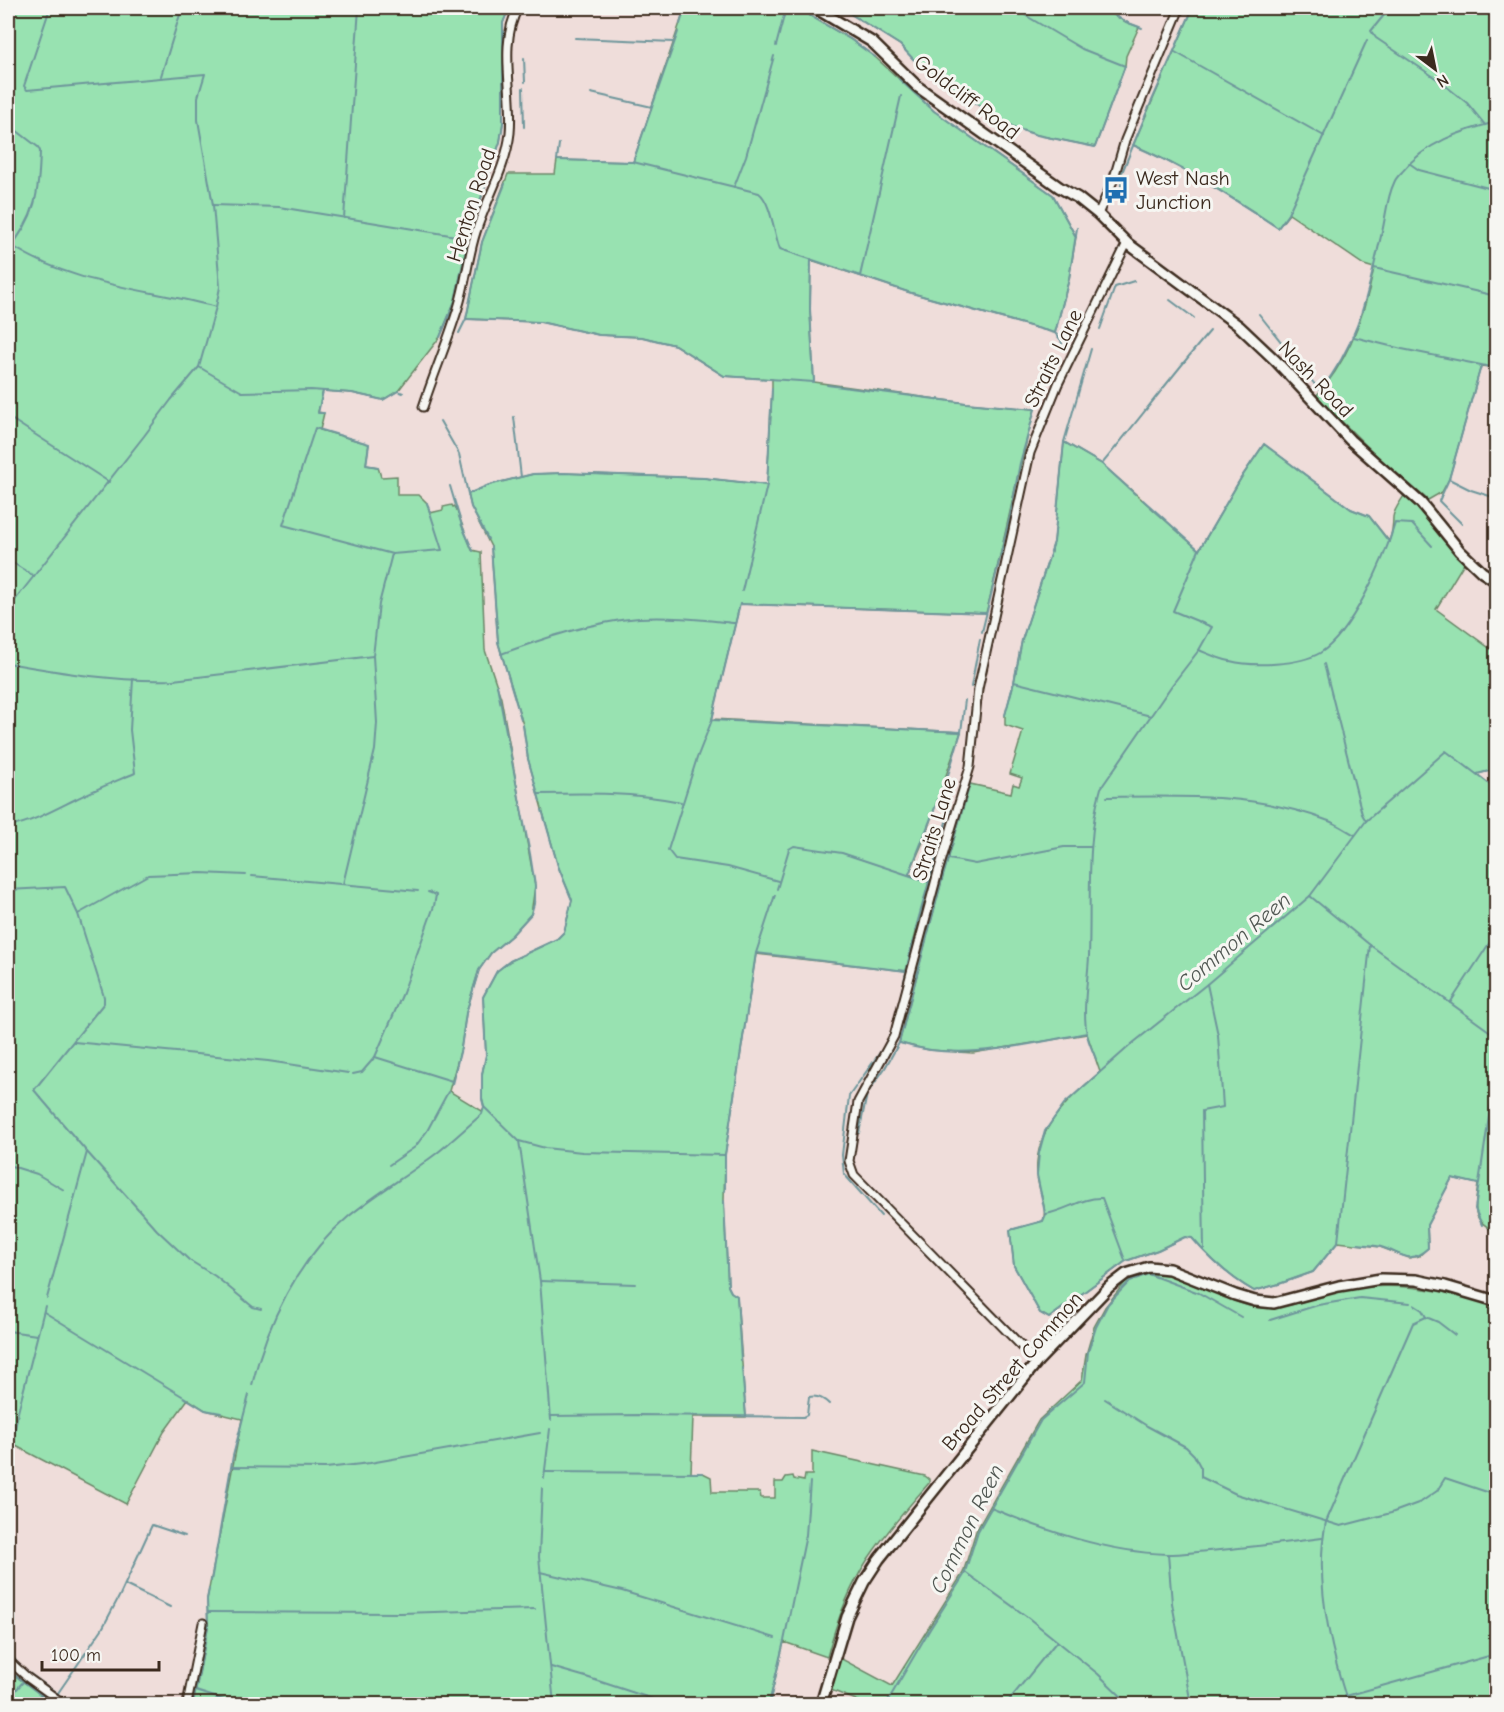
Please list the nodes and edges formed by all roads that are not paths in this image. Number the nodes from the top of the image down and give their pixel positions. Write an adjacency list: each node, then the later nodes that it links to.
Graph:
1 (518, 8): 6 (street, Henton Road)
2 (815, 8): 4 (street, Goldcliff Road)
3 (1180, 8): 4 (street)
4 (1098, 214): 5 (street, Nash Road)
5 (1127, 243): 7 (street, Nash Road); 9 (street, Straits Lane)
6 (423, 407)
7 (1497, 581)
8 (1497, 1301): 9 (street, Broad Street Common)
9 (1037, 1362): 14 (street, Broad Street Common)
10 (202, 1623): 13 (street)
11 (8, 1660): 12 (street)
12 (64, 1704)
13 (187, 1704)
14 (821, 1704)

